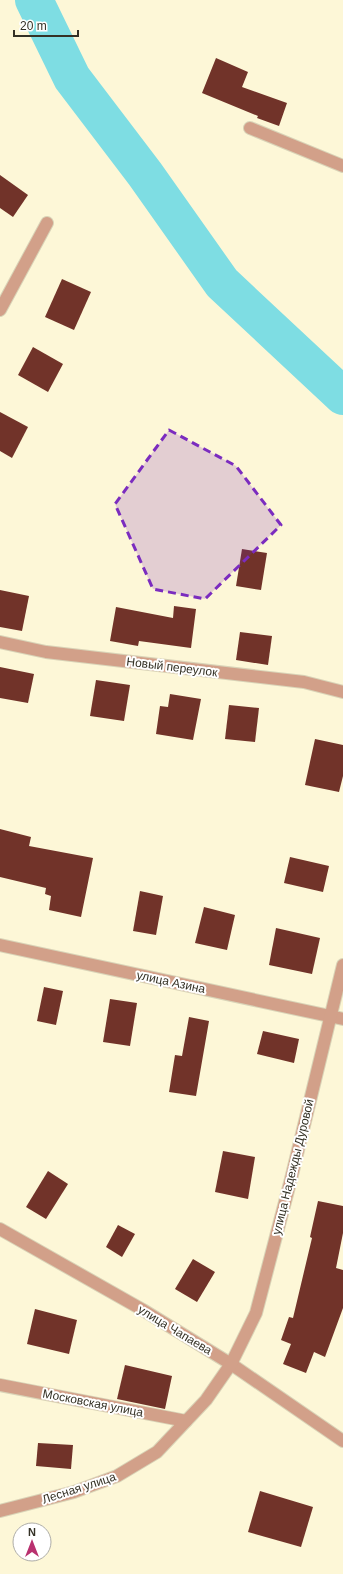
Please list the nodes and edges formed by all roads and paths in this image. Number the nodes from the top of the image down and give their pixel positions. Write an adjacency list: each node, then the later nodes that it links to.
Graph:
1 (250, 128): 2 (street)
2 (343, 166)
3 (47, 223): 4 (street)
4 (0, 310)
5 (0, 642): 6 (street, Новый переулок)
6 (343, 692)
7 (0, 945): 9 (street, улица Азина)
8 (343, 965): 9 (street, улица Надежды Дуровой)
9 (337, 1017): 11 (street, улица Надежды Дуровой)
10 (0, 1229): 11 (street, улица Чапаева)
11 (231, 1364): 13 (street, Лесная улица); 14 (street, улица Чапаева)
12 (0, 1385): 13 (street, Московская улица)
13 (186, 1421): 15 (street, Лесная улица)
14 (343, 1441)
15 (0, 1511)

